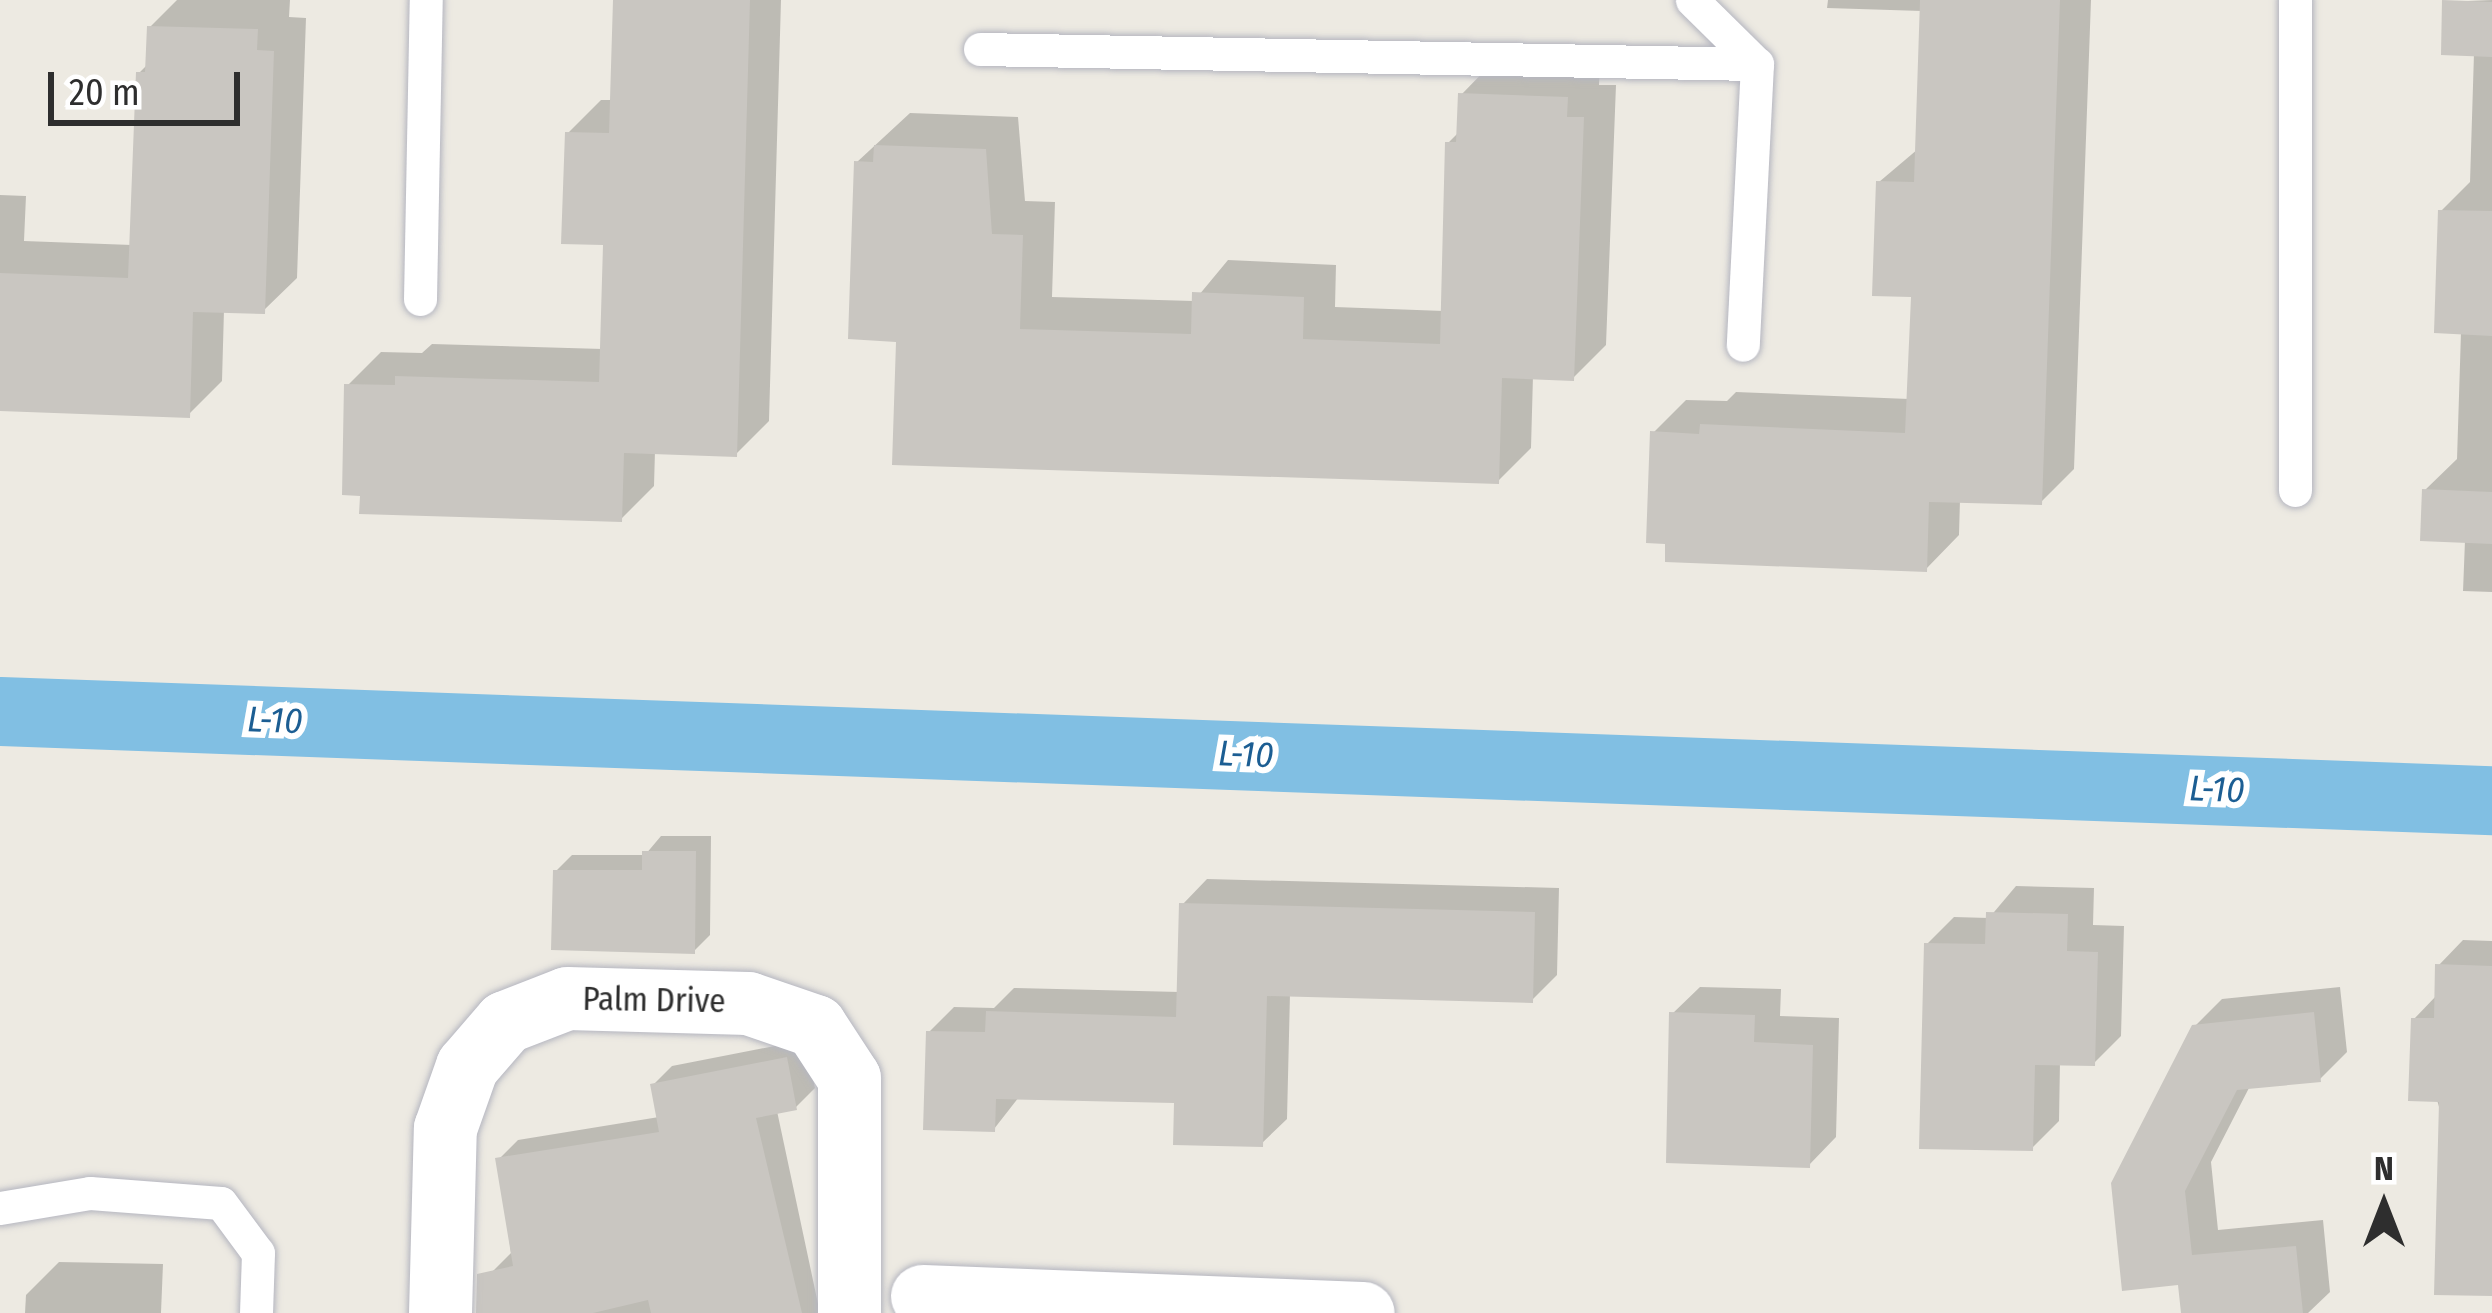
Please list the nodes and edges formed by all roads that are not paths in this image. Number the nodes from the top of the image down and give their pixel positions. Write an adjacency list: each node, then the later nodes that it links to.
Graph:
1 (426, 0): 6 (lane)
2 (1692, 0): 5 (lane)
3 (2295, 0): 8 (lane)
4 (980, 50): 5 (lane)
5 (1757, 64): 7 (lane)
6 (420, 299)
7 (1743, 345)
8 (2295, 490)
9 (0, 1208): 11 (lane)
10 (922, 1296): 14 (street)
11 (256, 1313)
12 (440, 1313): 13 (street, Palm Drive)
13 (849, 1313)
14 (1363, 1313)

